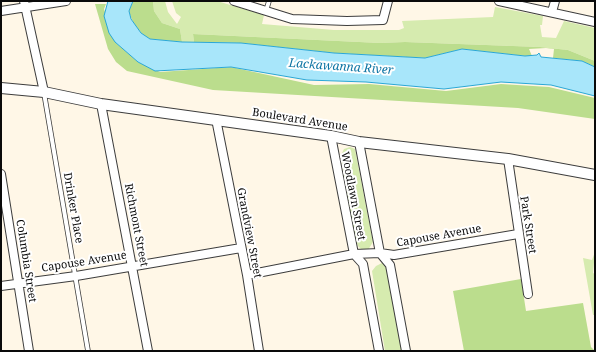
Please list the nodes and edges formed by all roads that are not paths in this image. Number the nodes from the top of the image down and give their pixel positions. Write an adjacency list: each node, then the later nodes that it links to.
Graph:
1 (66, 1): 7 (street)
2 (234, 1): 9 (street)
3 (269, 1): 9 (lane)
4 (388, 1): 9 (street)
5 (500, 1): 10 (street)
6 (555, 1): 10 (street)
7 (25, 4): 8 (street); 13 (street)
8 (1, 11)
9 (266, 11)
10 (552, 12): 11 (street)
11 (595, 22)
12 (1, 88): 13 (street, Boulevard Avenue)
13 (44, 92): 14 (street, Boulevard Avenue); 27 (lane, Drinker Place)
14 (101, 104): 15 (street, Boulevard Avenue); 25 (street, Richmont Street)
15 (216, 119): 16 (street, Boulevard Avenue); 22 (street, Grandview Street)
16 (331, 136): 17 (street, Boulevard Avenue); 24 (street, Woodlawn Street)
17 (359, 142): 18 (street, Boulevard Avenue); 23 (street, Woodlawn Street)
18 (508, 159): 20 (street, Boulevard Avenue); 21 (street, Park Street)
19 (1, 174): 28 (street, Columbia Street)
20 (595, 175)
21 (518, 234): 23 (street, Capouse Avenue); 30 (street, Park Street)
22 (241, 248): 25 (street, Capouse Avenue); 26 (street, Grandview Street)
23 (380, 253): 24 (street, Capouse Avenue); 36 (street, Woodlawn Street)
24 (354, 254): 26 (street, Capouse Avenue); 35 (street, Woodlawn Street)
25 (133, 266): 27 (street, Capouse Avenue); 33 (street, Richmont Street)
26 (246, 275): 34 (street, Grandview Street)
27 (76, 276): 28 (street, Capouse Avenue); 32 (lane, Drinker Place)
28 (18, 283): 29 (street, Capouse Avenue); 31 (street, Columbia Street)
29 (1, 286)
30 (528, 294)
31 (29, 351)
32 (88, 351)
33 (148, 351)
34 (259, 351)
35 (379, 351)
36 (406, 351)

